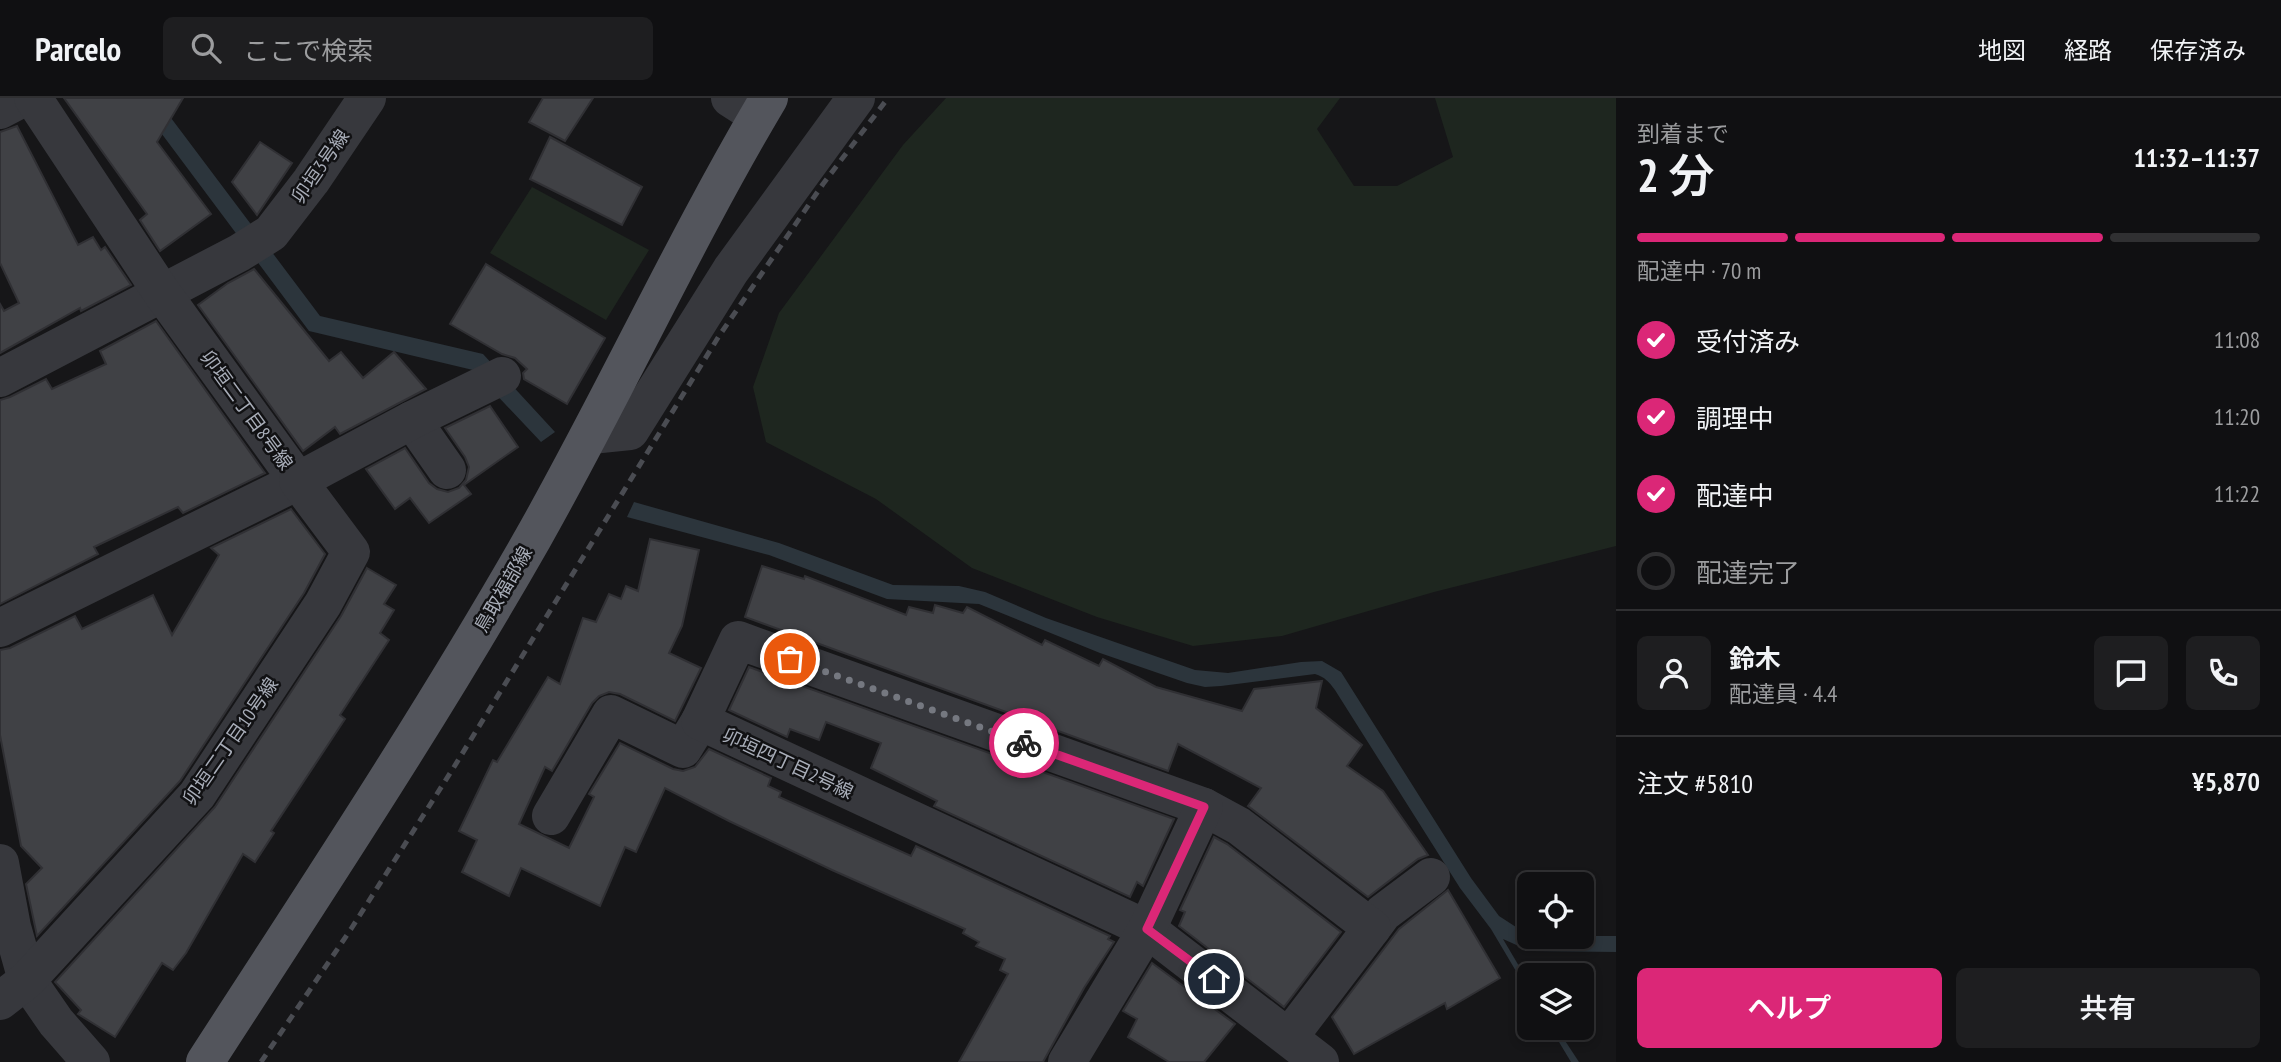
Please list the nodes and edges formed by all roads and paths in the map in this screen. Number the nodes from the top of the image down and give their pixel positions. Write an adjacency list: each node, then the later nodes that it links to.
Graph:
1 (23, 98): 6 (street)
2 (33, 98): 7 (street, 卯垣二丁目8号線)
3 (367, 98): 7 (street, 卯垣3号線)
4 (856, 98): 11 (street)
5 (753, 104): 11 (main road, 鳥取福部線)
6 (0, 110)
7 (162, 293): 8 (street); 13 (street, 卯垣二丁目8号線)
8 (0, 378)
9 (492, 380): 10 (street)
10 (412, 420): 12 (street); 13 (street)
11 (590, 435): 25 (main road, 鳥取福部線)
12 (447, 470)
13 (298, 481): 14 (street, 卯垣二丁目8号線); 22 (street, 卯垣二丁目10号線)
14 (0, 628)
15 (701, 721): 16 (street, 卯垣四丁目2号線); 17 (street); 21 (street, 卯垣四丁目2号線)
16 (1204, 807): 20 (street, 卯垣四丁目2号線); 21 (street)
17 (551, 816)
18 (0, 863): 22 (street)
19 (1431, 877): 20 (street)
20 (1372, 928): 23 (street)
21 (1147, 929): 23 (street, 卯垣四丁目2号線); 26 (street)
22 (14, 990): 24 (street)
23 (1289, 1037): 27 (street, 卯垣四丁目2号線)
24 (91, 1062)
25 (205, 1062)
26 (1067, 1062)
27 (1320, 1062)

